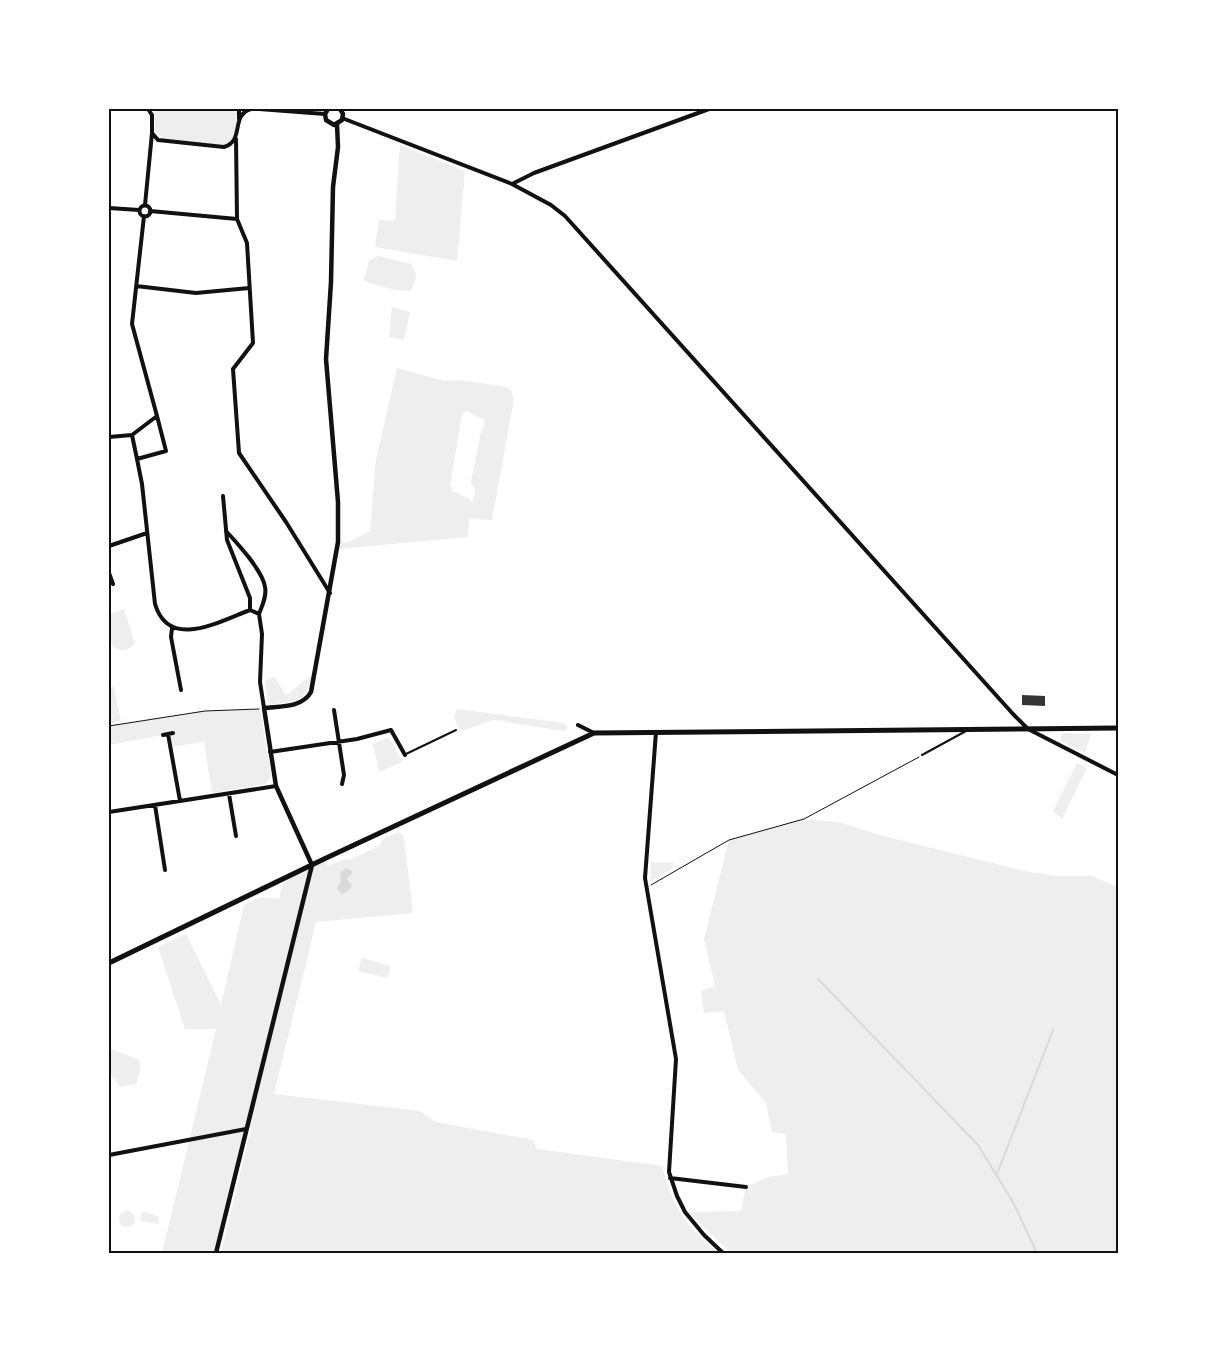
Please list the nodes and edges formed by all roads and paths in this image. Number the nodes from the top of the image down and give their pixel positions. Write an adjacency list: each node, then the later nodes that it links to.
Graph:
1 (148, 109): 12 (street)
2 (239, 109): 10 (street)
3 (251, 109): 10 (street)
4 (259, 109): 8 (street)
5 (328, 109): 8 (street)
6 (340, 109): 9 (street)
7 (709, 109): 14 (street)
8 (325, 114): 11 (street)
9 (342, 118): 11 (street); 14 (street)
10 (238, 121): 13 (street)
11 (337, 124): 33 (street)
12 (152, 133): 13 (street); 15 (street)
13 (236, 140): 20 (street)
14 (512, 184): 43 (street)
15 (145, 205): 17 (street); 18 (street)
16 (109, 208): 17 (street)
17 (139, 210): 19 (street)
18 (150, 211): 19 (street); 20 (street)
19 (144, 216): 21 (street)
20 (237, 219): 22 (street)
21 (136, 286): 22 (street); 23 (street)
22 (249, 288): 33 (street)
23 (157, 416): 24 (street); 26 (street)
24 (132, 435): 25 (street); 26 (street)
25 (109, 437)
26 (137, 458): 29 (street)
27 (223, 496): 28 (street)
28 (226, 531): 34 (street); 35 (street)
29 (147, 533): 30 (street); 36 (street)
30 (109, 546)
31 (109, 573): 32 (street)
32 (113, 584)
33 (330, 593): 38 (street)
34 (250, 610): 35 (street); 36 (street)
35 (259, 614): 38 (street)
36 (172, 628): 37 (street)
37 (181, 690)
38 (264, 708): 41 (path); 50 (street)
39 (334, 710): 49 (street)
40 (578, 725): 47 (street)
41 (109, 726)
42 (1118, 728): 43 (main road)
43 (1028, 729): 45 (main road); 53 (street)
44 (456, 730): 51 (lane)
45 (968, 730): 46 (main road); 52 (lane)
46 (656, 732): 47 (main road); 63 (street)
47 (594, 733): 61 (main road)
48 (168, 734): 57 (street)
49 (338, 741): 50 (street); 51 (street); 54 (street)
50 (270, 752): 55 (street)
51 (405, 755)
52 (922, 755): 63 (path)
53 (1118, 775)
54 (342, 784)
55 (276, 786): 56 (street); 61 (street)
56 (229, 794): 57 (street); 60 (street)
57 (180, 802): 58 (street)
58 (155, 805): 59 (street); 62 (street)
59 (109, 812)
60 (236, 836)
61 (312, 865): 64 (main road); 65 (street)
62 (164, 870)
63 (646, 889): 67 (street)
64 (109, 963)
65 (246, 1129): 66 (street); 69 (street)
66 (109, 1155)
67 (670, 1178): 68 (street); 70 (street)
68 (746, 1187)
69 (216, 1253)
70 (723, 1253)

